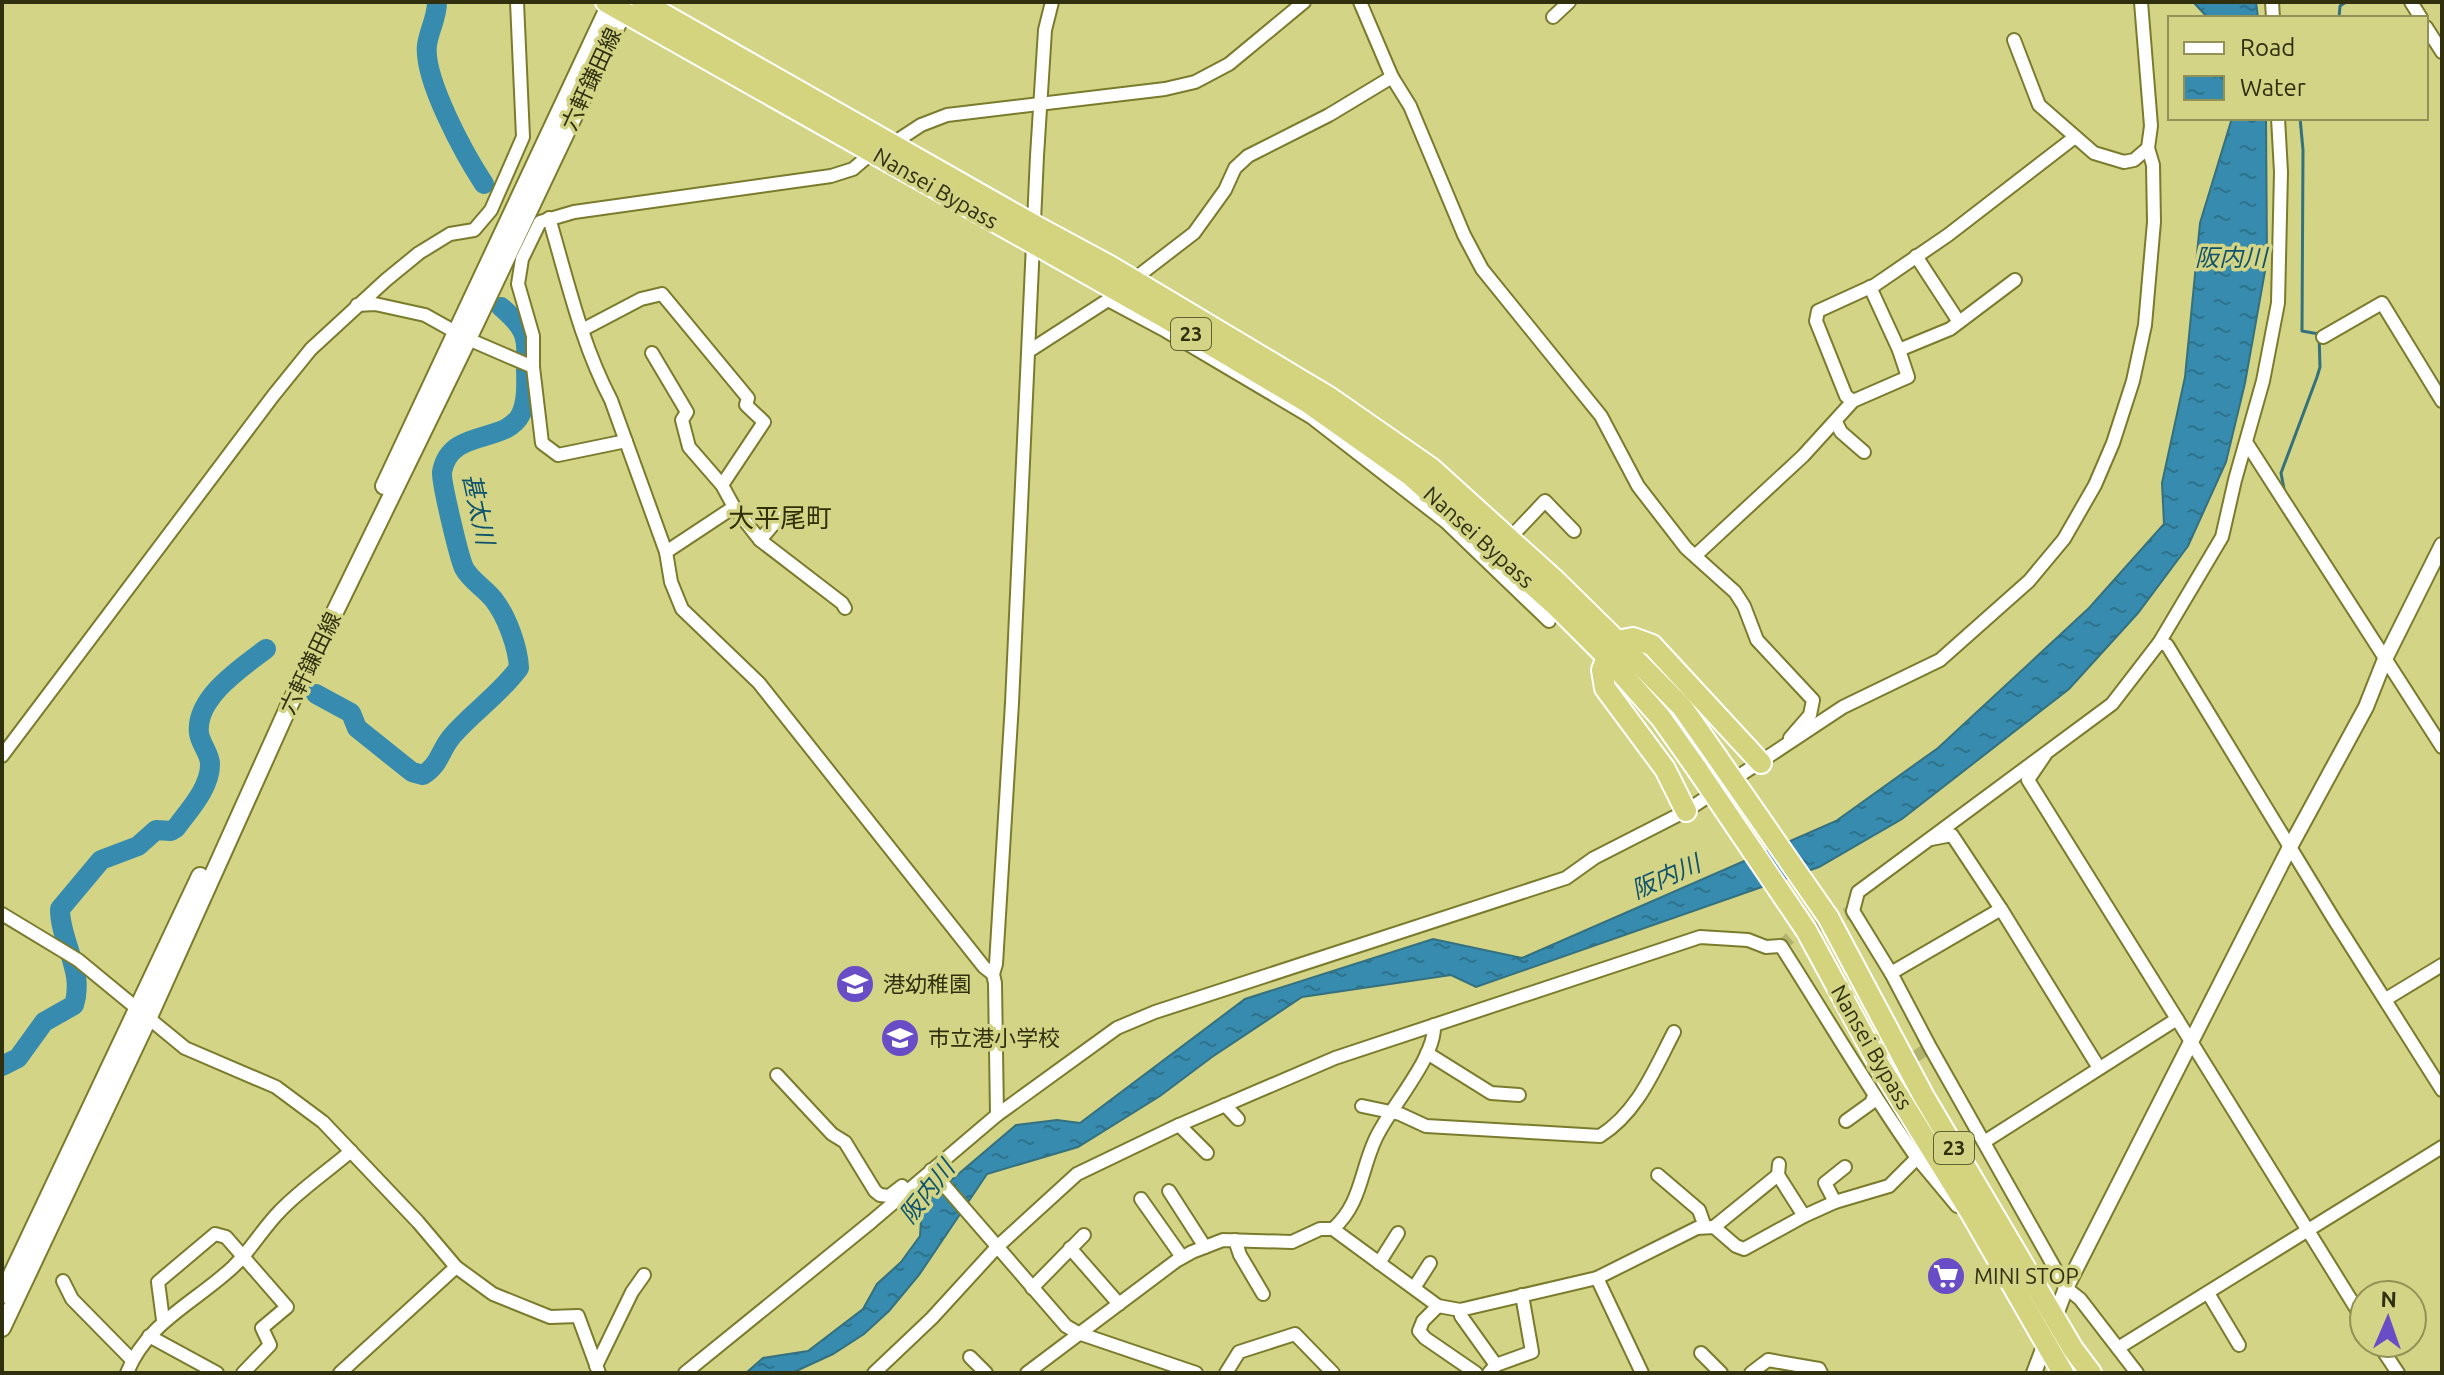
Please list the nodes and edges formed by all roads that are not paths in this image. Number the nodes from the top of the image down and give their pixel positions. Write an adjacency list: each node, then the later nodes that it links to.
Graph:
1 (517, 2): 26 (street)
2 (642, 2): 17 (highway, Nansei Bypass / 23)
3 (1052, 2): 14 (street)
4 (1304, 2): 14 (street)
5 (1360, 2): 13 (street)
6 (1569, 2): 9 (street)
7 (2141, 2): 18 (street)
8 (616, 4): 19 (highway, Nansei Bypass / 23); 29 (main road, 六軒鎌田線)
9 (1553, 17)
10 (2428, 30): 12 (street)
11 (2014, 40): 16 (street)
12 (2442, 52)
13 (1392, 77): 23 (street); 49 (street)
14 (1042, 105): 17 (street); 21 (street)
15 (2278, 120): 39 (street)
16 (2075, 137): 18 (street); 22 (street)
17 (892, 144): 19 (street); 21 (highway, Nansei Bypass / 23)
18 (2148, 148): 55 (street)
19 (873, 152): 20 (street); 21 (highway, Nansei Bypass / 23)
20 (549, 218): 28 (street); 34 (street)
21 (1033, 234): 32 (street); 45 (highway, Nansei Bypass / 23); 53 (highway, Nansei Bypass / 23)
22 (1916, 256): 25 (street); 27 (street)
23 (1142, 273)
24 (2015, 280): 27 (street)
25 (1870, 287): 31 (street); 35 (street)
26 (357, 305): 29 (street); 58 (street)
27 (1959, 322): 31 (street)
28 (582, 330): 38 (street); 41 (street)
29 (462, 335): 34 (street); 69 (main road, 六軒鎌田線)
30 (2323, 337): 36 (street)
31 (1899, 350): 35 (street)
32 (1029, 351): 51 (street); 67 (street)
33 (652, 353): 41 (street)
34 (533, 367): 38 (street)
35 (1853, 401): 37 (street)
36 (2442, 401)
37 (1836, 422): 40 (street); 49 (street)
38 (626, 441): 48 (street)
39 (2246, 442): 52 (street); 54 (street)
40 (1864, 452)
41 (722, 485): 42 (street)
42 (734, 507): 46 (street); 48 (street)
43 (783, 513): 46 (street)
44 (1574, 531): 45 (street)
45 (1509, 539): 53 (highway, Nansei Bypass / 23)
46 (760, 540): 50 (street)
47 (2442, 545): 54 (street)
48 (666, 552): 67 (street)
49 (1696, 555): 55 (street)
50 (845, 608)
51 (1549, 621)
52 (2159, 643): 57 (street); 62 (street)
53 (1612, 649): 59 (highway); 60 (highway); 99 (highway, Nansei Bypass / 23, bridge); 129 (highway, Nansei Bypass / 23, bridge)
54 (2385, 659): 56 (street); 62 (street)
55 (1786, 744): 59 (street)
56 (2442, 747)
57 (2049, 749): 61 (street); 70 (street)
58 (2, 756)
59 (1761, 763): 60 (street)
60 (1686, 811): 83 (street)
61 (1924, 841): 63 (street); 66 (street)
62 (2290, 847): 68 (street); 73 (street)
63 (2001, 909): 66 (street); 75 (street)
64 (2, 914): 69 (street)
65 (2442, 965): 68 (street)
66 (1891, 973): 87 (street)
67 (993, 974): 83 (street)
68 (2386, 999): 77 (street)
69 (143, 1014): 89 (street); 123 (main road, 六軒鎌田線); 131 (main road, 六軒鎌田線)
70 (2177, 1019): 73 (street); 75 (street)
71 (1434, 1025): 74 (street); 79 (street); 80 (street)
72 (1674, 1032): 82 (street)
73 (2191, 1041): 103 (street); 120 (street)
74 (1427, 1053): 78 (street); 82 (street)
75 (2099, 1068): 87 (street)
76 (777, 1075): 95 (street)
77 (2442, 1090)
78 (1519, 1095)
79 (1874, 1096): 85 (street); 91 (street)
80 (1225, 1105): 84 (street); 86 (street)
81 (1362, 1106): 82 (street)
82 (1389, 1113): 102 (street)
83 (997, 1115): 93 (street)
84 (1238, 1119)
85 (1846, 1121)
86 (1179, 1125): 90 (street); 107 (street)
87 (1984, 1142): 120 (street)
88 (2442, 1147): 103 (street)
89 (351, 1151): 111 (street); 114 (street)
90 (1207, 1153)
91 (1917, 1158): 98 (street); 99 (street)
92 (1845, 1167): 98 (street)
93 (933, 1173): 95 (street); 107 (street)
94 (1658, 1175): 101 (street)
95 (920, 1179): 145 (street)
96 (1169, 1191): 108 (street)
97 (1141, 1199): 110 (street)
98 (1835, 1202): 100 (street)
99 (1971, 1213): 134 (highway, Nansei Bypass / 23)
100 (1804, 1216): 101 (street); 101 (street)
101 (1710, 1227): 116 (street)
102 (1333, 1229): 106 (street); 112 (street)
103 (2306, 1230): 121 (street); 125 (street)
104 (1398, 1233): 112 (street)
105 (1084, 1235): 109 (street)
106 (1235, 1240): 108 (street); 122 (street)
107 (995, 1244): 118 (street); 146 (street)
108 (1205, 1247): 110 (street)
109 (1070, 1248): 118 (street); 126 (street)
110 (1182, 1257): 126 (street)
111 (242, 1258): 130 (street); 130 (street); 143 (street)
112 (1379, 1263): 119 (street)
113 (1430, 1263): 119 (street)
114 (456, 1267): 140 (street); 144 (street)
115 (644, 1275): 140 (street)
116 (1597, 1278): 124 (street); 153 (street)
117 (63, 1281): 139 (street)
118 (1032, 1288): 132 (street)
119 (1414, 1288): 127 (street)
120 (2066, 1288): 129 (street); 136 (street)
121 (2208, 1293): 135 (street); 136 (street)
122 (1263, 1294)
123 (2, 1295)
124 (1522, 1295): 128 (street); 141 (street)
125 (2348, 1296)
126 (1119, 1304): 132 (street)
127 (1438, 1306): 128 (street); 152 (street)
128 (1460, 1310): 141 (street)
129 (2056, 1317): 134 (street); 159 (highway, Nansei Bypass / 23)
130 (163, 1320): 133 (street)
131 (2, 1328)
132 (1078, 1333): 148 (street); 149 (street)
133 (149, 1336): 139 (street); 142 (street)
134 (2045, 1345): 157 (street); 158 (highway, Nansei Bypass / 23)
135 (2239, 1345)
136 (2118, 1348): 160 (street)
137 (1701, 1353): 154 (street)
138 (970, 1357): 147 (street)
139 (129, 1367)
140 (598, 1369)
141 (1492, 1369)
142 (217, 1373)
143 (243, 1373)
144 (340, 1373)
145 (685, 1373)
146 (874, 1373)
147 (986, 1373)
148 (1027, 1373)
149 (1196, 1373)
150 (1226, 1373): 151 (street)
151 (1333, 1373)
152 (1476, 1373)
153 (1642, 1373)
154 (1721, 1373)
155 (1751, 1373): 156 (street)
156 (1821, 1373)
157 (2034, 1373)
158 (2063, 1373)
159 (2091, 1373)
160 (2137, 1373)

